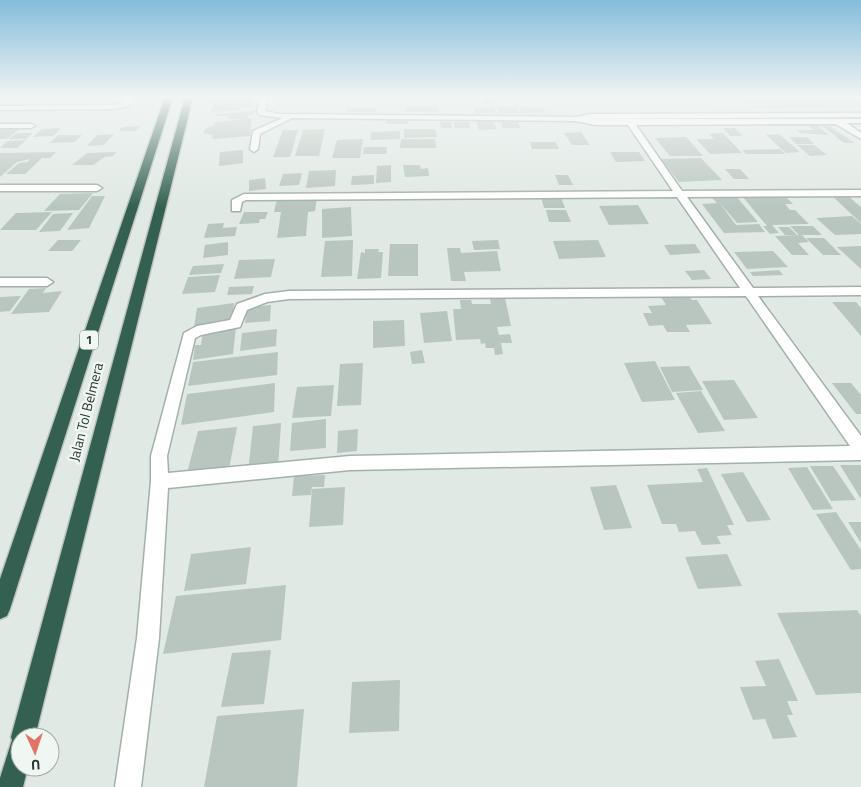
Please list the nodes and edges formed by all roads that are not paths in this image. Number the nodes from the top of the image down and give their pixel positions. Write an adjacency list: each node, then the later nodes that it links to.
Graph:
1 (156, 134): 17 (highway, Jalan Tol Belmera / 1)
2 (179, 134): 18 (highway, Jalan Tol Belmera)
3 (256, 134): 5 (street)
4 (639, 134): 9 (street)
5 (254, 149)
6 (0, 188): 7 (street)
7 (97, 188)
8 (861, 193): 9 (street)
9 (679, 194): 10 (street); 14 (street)
10 (236, 209)
11 (0, 282): 12 (street)
12 (47, 282)
13 (861, 291): 14 (street)
14 (752, 293): 15 (street); 16 (street)
15 (861, 451): 16 (street)
16 (160, 481): 19 (street)
17 (0, 609)
18 (26, 727)
19 (128, 787)

